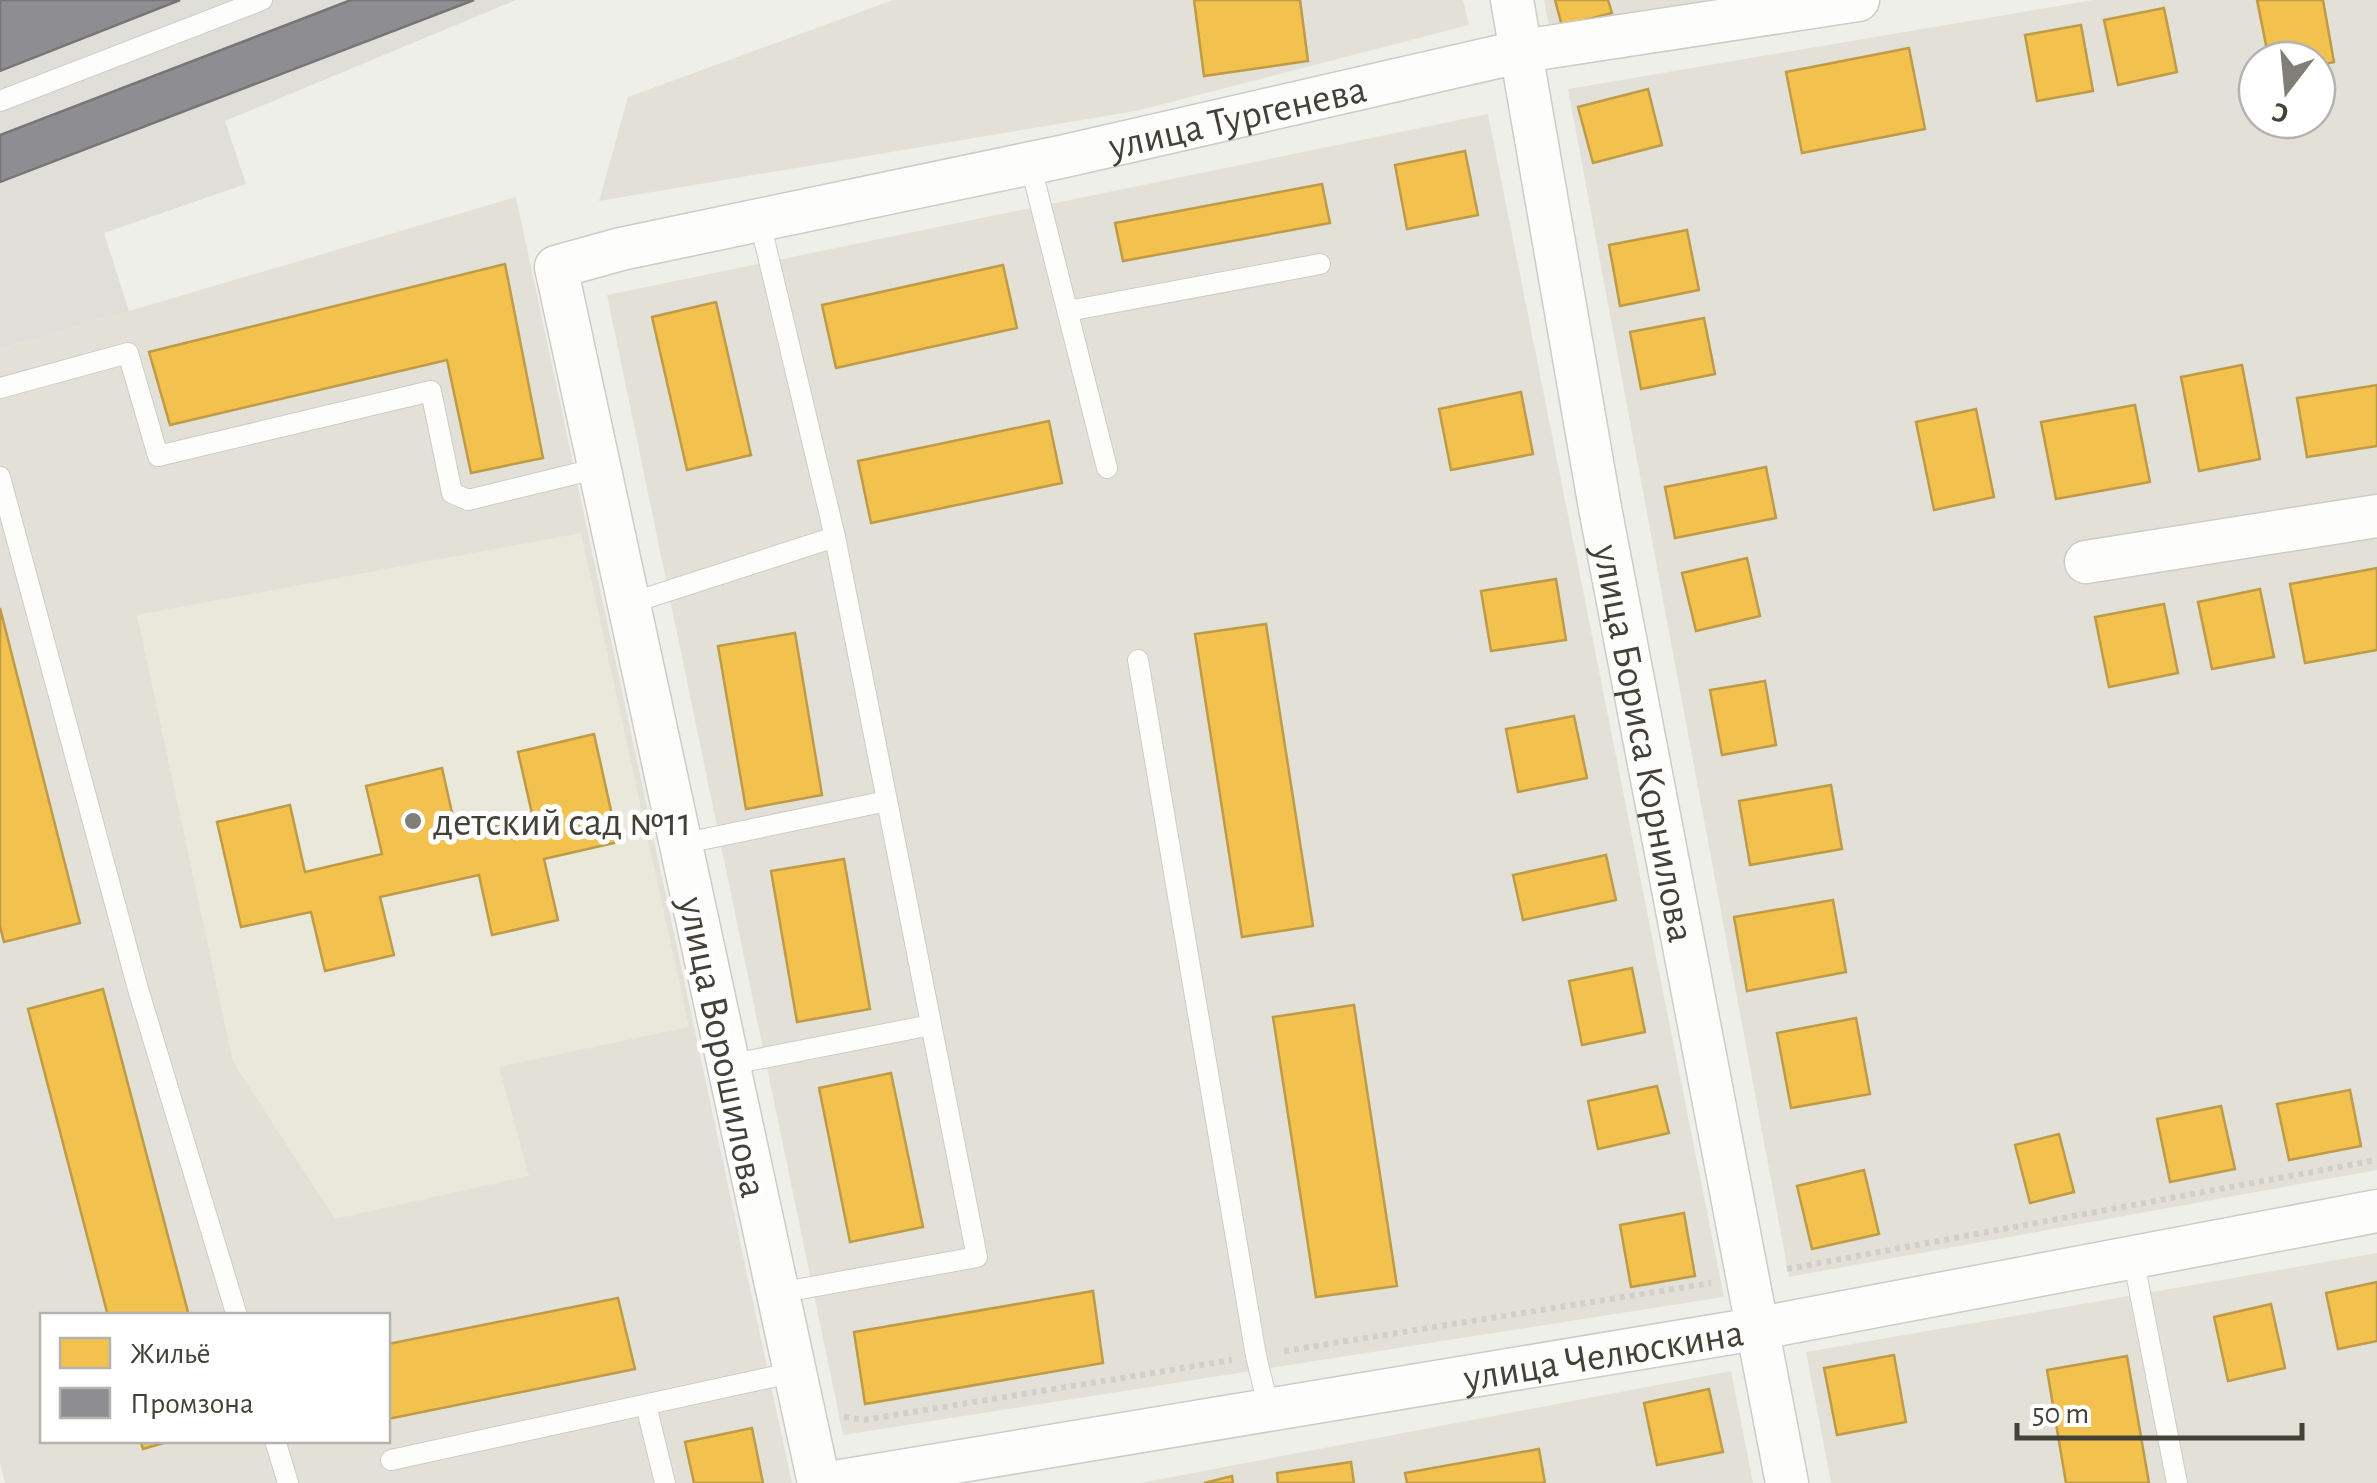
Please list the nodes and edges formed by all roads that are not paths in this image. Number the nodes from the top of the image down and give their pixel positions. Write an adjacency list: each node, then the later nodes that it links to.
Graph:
1 (262, 0): 5 (lane)
2 (1512, 0): 4 (street, улица Бориса Корнилова)
3 (1858, 0): 4 (street, улица Тургенева)
4 (1523, 50): 6 (street, улица Тургенева); 28 (street, улица Бориса Корнилова)
5 (0, 102)
6 (1030, 163): 7 (street, улица Тургенева); 10 (lane)
7 (759, 218): 8 (street, улица Тургенева); 16 (lane)
8 (621, 249): 12 (street, улица Ворошилова)
9 (1320, 264): 10 (lane)
10 (1068, 311): 13 (lane)
11 (0, 388): 12 (lane)
12 (599, 468): 18 (street, улица Ворошилова)
13 (1106, 468)
14 (0, 478): 27 (lane)
15 (2377, 516): 17 (street)
16 (835, 537): 18 (lane); 20 (lane)
17 (2086, 562)
18 (628, 604): 21 (street, улица Ворошилова)
19 (1138, 660): 31 (lane)
20 (887, 802): 21 (lane); 22 (lane)
21 (680, 844): 23 (street, улица Ворошилова)
22 (931, 1025): 23 (lane); 26 (lane)
23 (728, 1065): 26 (street, улица Ворошилова)
24 (2377, 1211): 25 (street, улица Челюскина)
25 (2133, 1257): 28 (street, улица Челюскина); 39 (lane)
26 (778, 1293): 29 (street, улица Ворошилова)
27 (236, 1313)
28 (1755, 1329): 31 (street, улица Челюскина); 38 (street, улица Бориса Корнилова)
29 (799, 1391): 30 (lane); 36 (street, улица Ворошилова)
30 (646, 1405): 33 (lane); 35 (lane)
31 (1269, 1409): 37 (street, улица Челюскина)
32 (276, 1443): 34 (lane)
33 (391, 1460)
34 (285, 1482)
35 (664, 1483)
36 (819, 1483)
37 (829, 1483)
38 (1787, 1483)
39 (2177, 1483)

